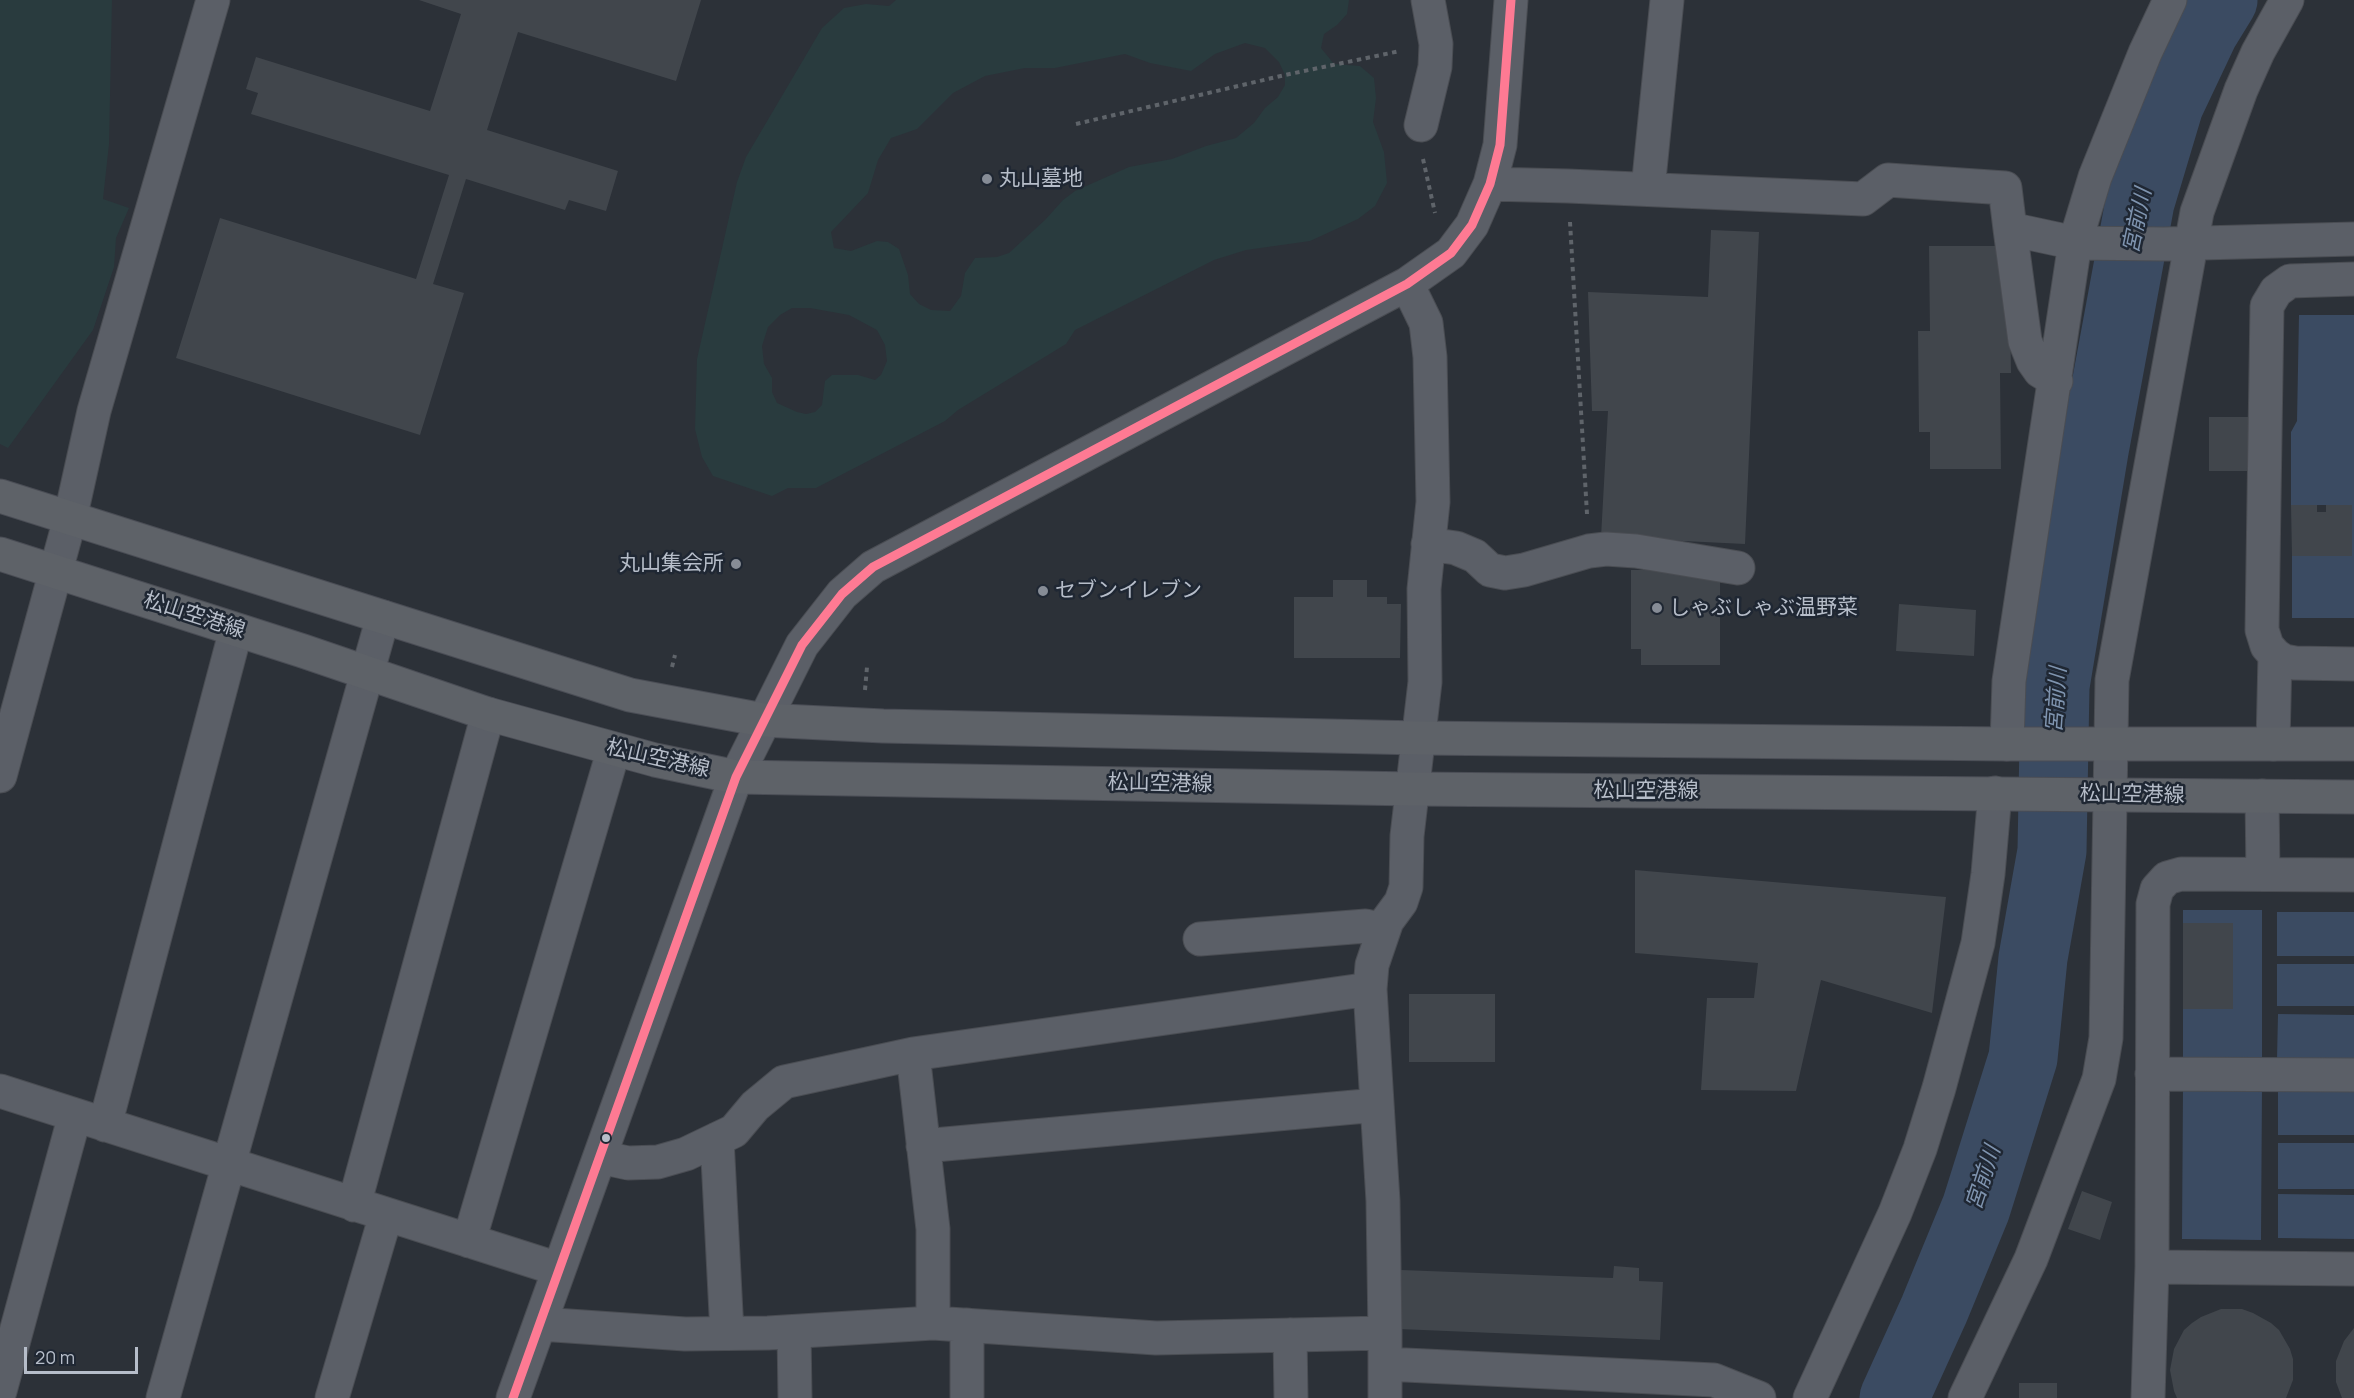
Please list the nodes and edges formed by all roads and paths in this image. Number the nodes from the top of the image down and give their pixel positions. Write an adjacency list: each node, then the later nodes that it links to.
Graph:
1 (213, 0): 22 (street)
2 (1428, 0): 7 (street)
3 (1511, 0): 10 (street)
4 (1667, 0): 12 (street)
5 (2170, 0): 15 (street)
6 (2287, 0): 16 (street)
7 (1436, 44): 8 (path); 9 (street)
8 (1076, 124)
9 (1421, 125): 17 (path)
10 (1490, 184): 11 (street); 17 (street)
11 (1568, 186): 12 (street); 24 (path)
12 (1648, 189): 13 (street)
13 (2010, 229): 15 (street); 20 (street)
14 (2354, 239): 16 (street)
15 (2083, 243): 16 (street); 20 (street)
16 (2177, 243): 36 (street)
17 (1451, 253): 19 (street)
18 (2354, 279): 30 (street)
19 (1407, 284): 23 (street); 34 (street)
20 (2056, 381): 37 (street)
21 (0, 496): 22 (main road)
22 (70, 519): 27 (street); 28 (main road)
23 (1428, 544): 24 (street); 35 (street)
24 (1589, 551): 26 (street)
25 (0, 554): 27 (main road, 松山空港線)
26 (1738, 568)
27 (55, 572): 29 (main road, 松山空港線); 41 (street)
28 (383, 617): 32 (street); 34 (main road)
29 (236, 630): 32 (main road, 松山空港線); 58 (street)
30 (2275, 655): 31 (street); 38 (street)
31 (2354, 664)
32 (366, 675): 33 (main road, 松山空港線); 62 (street)
33 (488, 714): 40 (main road, 松山空港線); 63 (street)
34 (763, 720): 35 (main road); 42 (street)
35 (1419, 738): 37 (main road); 43 (street)
36 (2100, 743): 37 (main road); 38 (main road); 45 (street)
37 (2013, 744)
38 (2273, 744): 39 (main road)
39 (2354, 744)
40 (614, 749): 42 (main road, 松山空港線); 65 (street)
41 (0, 773)
42 (736, 777): 43 (main road, 松山空港線); 61 (street)
43 (1413, 789): 44 (main road, 松山空港線); 50 (street)
44 (2002, 793): 45 (main road, 松山空港線); 85 (street)
45 (2096, 794): 46 (main road, 松山空港線); 86 (street)
46 (2262, 796): 47 (main road, 松山空港線); 48 (street)
47 (2354, 797)
48 (2263, 874): 49 (street); 54 (street)
49 (2354, 875)
50 (1384, 930): 51 (street); 52 (street)
51 (1200, 939)
52 (1370, 988): 53 (street); 57 (street)
53 (912, 1054): 59 (street); 60 (street)
54 (2152, 1074): 55 (street); 66 (street)
55 (2354, 1075)
56 (0, 1091): 58 (street)
57 (1377, 1105): 60 (street); 75 (street)
58 (90, 1120): 62 (street); 76 (street)
59 (717, 1140): 61 (street); 73 (street)
60 (923, 1146): 69 (street)
61 (600, 1156): 67 (street)
62 (229, 1165): 63 (street); 77 (street)
63 (354, 1204): 64 (street)
64 (386, 1215): 65 (street); 78 (street)
65 (469, 1241): 67 (street)
66 (2152, 1267): 68 (street); 87 (street)
67 (558, 1269): 70 (street)
68 (2354, 1269)
69 (933, 1323): 71 (street); 72 (street)
70 (540, 1324): 73 (street); 79 (street)
71 (967, 1325): 74 (street); 81 (street)
72 (794, 1332): 73 (street); 80 (street)
73 (728, 1333)
74 (1290, 1335): 75 (street); 82 (street)
75 (1385, 1348): 83 (street); 84 (street)
76 (0, 1391)
77 (163, 1398)
78 (332, 1398)
79 (513, 1398)
80 (795, 1398)
81 (967, 1398)
82 (1291, 1398)
83 (1385, 1398)
84 (1759, 1398)
85 (1810, 1398)
86 (1965, 1398)
87 (2148, 1398)

